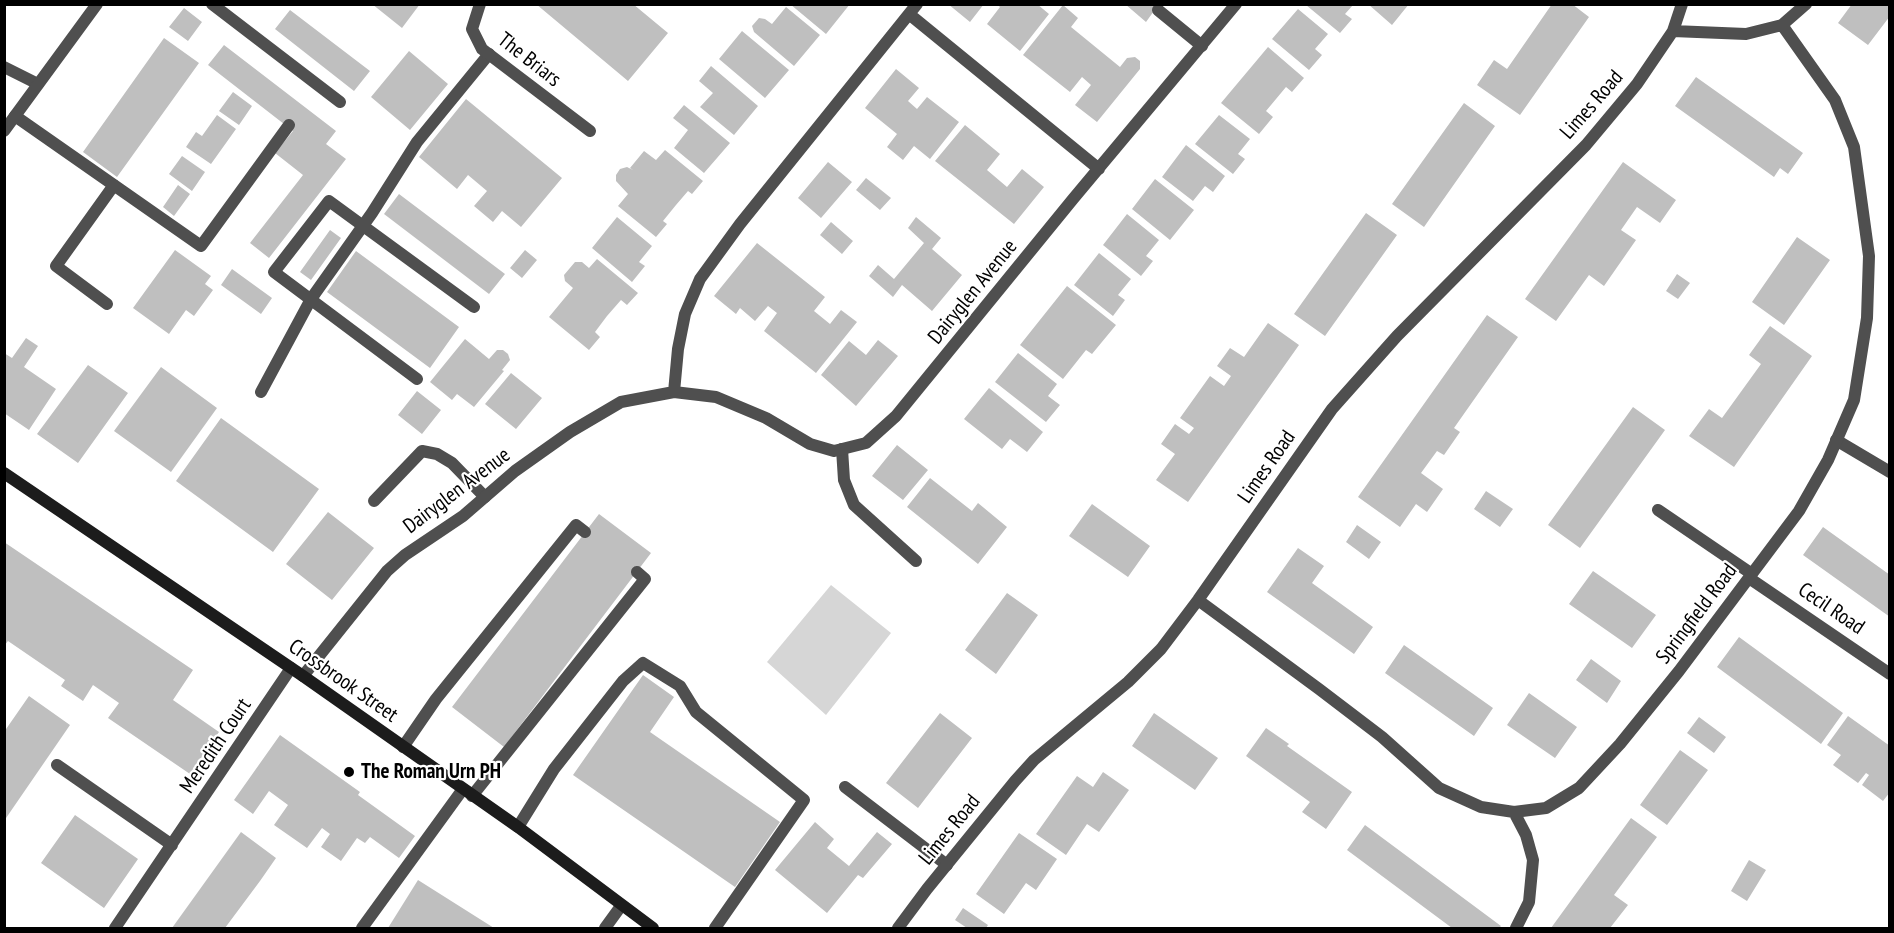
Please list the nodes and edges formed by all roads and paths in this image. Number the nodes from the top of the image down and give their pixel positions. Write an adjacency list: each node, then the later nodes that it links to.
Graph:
1 (97, 4): 14 (street)
2 (212, 4): 15 (street)
3 (480, 4): 12 (street, The Briars)
4 (1236, 4): 11 (street, Dairyglen Avenue)
5 (1682, 4): 10 (street, Limes Road)
6 (1806, 4): 9 (street)
7 (913, 9): 20 (street); 28 (street)
8 (1158, 10): 11 (street)
9 (1782, 25): 10 (street); 29 (street, Springfield Road)
10 (1673, 31): 40 (street, Limes Road)
11 (1202, 46): 20 (street, Dairyglen Avenue)
12 (489, 54): 19 (street, The Briars); 22 (street)
13 (4, 67): 14 (street)
14 (39, 84): 16 (street)
15 (340, 102)
16 (15, 116): 18 (street); 21 (street)
17 (289, 126): 21 (street)
18 (4, 131)
19 (590, 131)
20 (1099, 169): 30 (street, Dairyglen Avenue)
21 (114, 185): 24 (street)
22 (363, 225): 23 (street); 23 (street); 25 (street)
23 (311, 299): 26 (street); 27 (street)
24 (107, 304)
25 (474, 307)
26 (417, 379)
27 (261, 392)
28 (674, 392): 30 (street, Dairyglen Avenue); 33 (street, Dairyglen Avenue)
29 (1836, 440): 31 (street); 39 (street, Springfield Road)
30 (842, 449): 37 (street)
31 (1890, 472)
32 (4, 473): 41 (main road, Crossbrook Street)
33 (485, 497): 34 (street); 43 (street, Dairyglen Avenue)
34 (374, 501)
35 (1658, 510): 39 (street, Cecil Road)
36 (585, 532): 44 (street)
37 (916, 561)
38 (637, 572): 47 (street)
39 (1751, 576): 42 (street, Cecil Road); 48 (street, Springfield Road)
40 (1198, 600): 48 (street, Springfield Road); 51 (street, Limes Road)
41 (291, 668): 43 (main road, Crossbrook Street); 50 (street, Meredith Court)
42 (1890, 674)
43 (303, 676): 44 (main road, Crossbrook Street)
44 (403, 747): 47 (main road, Crossbrook Street)
45 (57, 765): 50 (street)
46 (845, 787): 51 (street)
47 (468, 793): 49 (main road, Crossbrook Street); 54 (street)
48 (1514, 812): 59 (street)
49 (518, 827): 52 (main road, Crossbrook Street); 57 (street)
50 (172, 845): 53 (street, Meredith Court)
51 (947, 865): 58 (street, Limes Road)
52 (621, 906): 55 (street); 56 (main road, Crossbrook Street)
53 (115, 928)
54 (362, 928)
55 (605, 928)
56 (653, 928)
57 (715, 928)
58 (898, 928)
59 (1516, 928)

